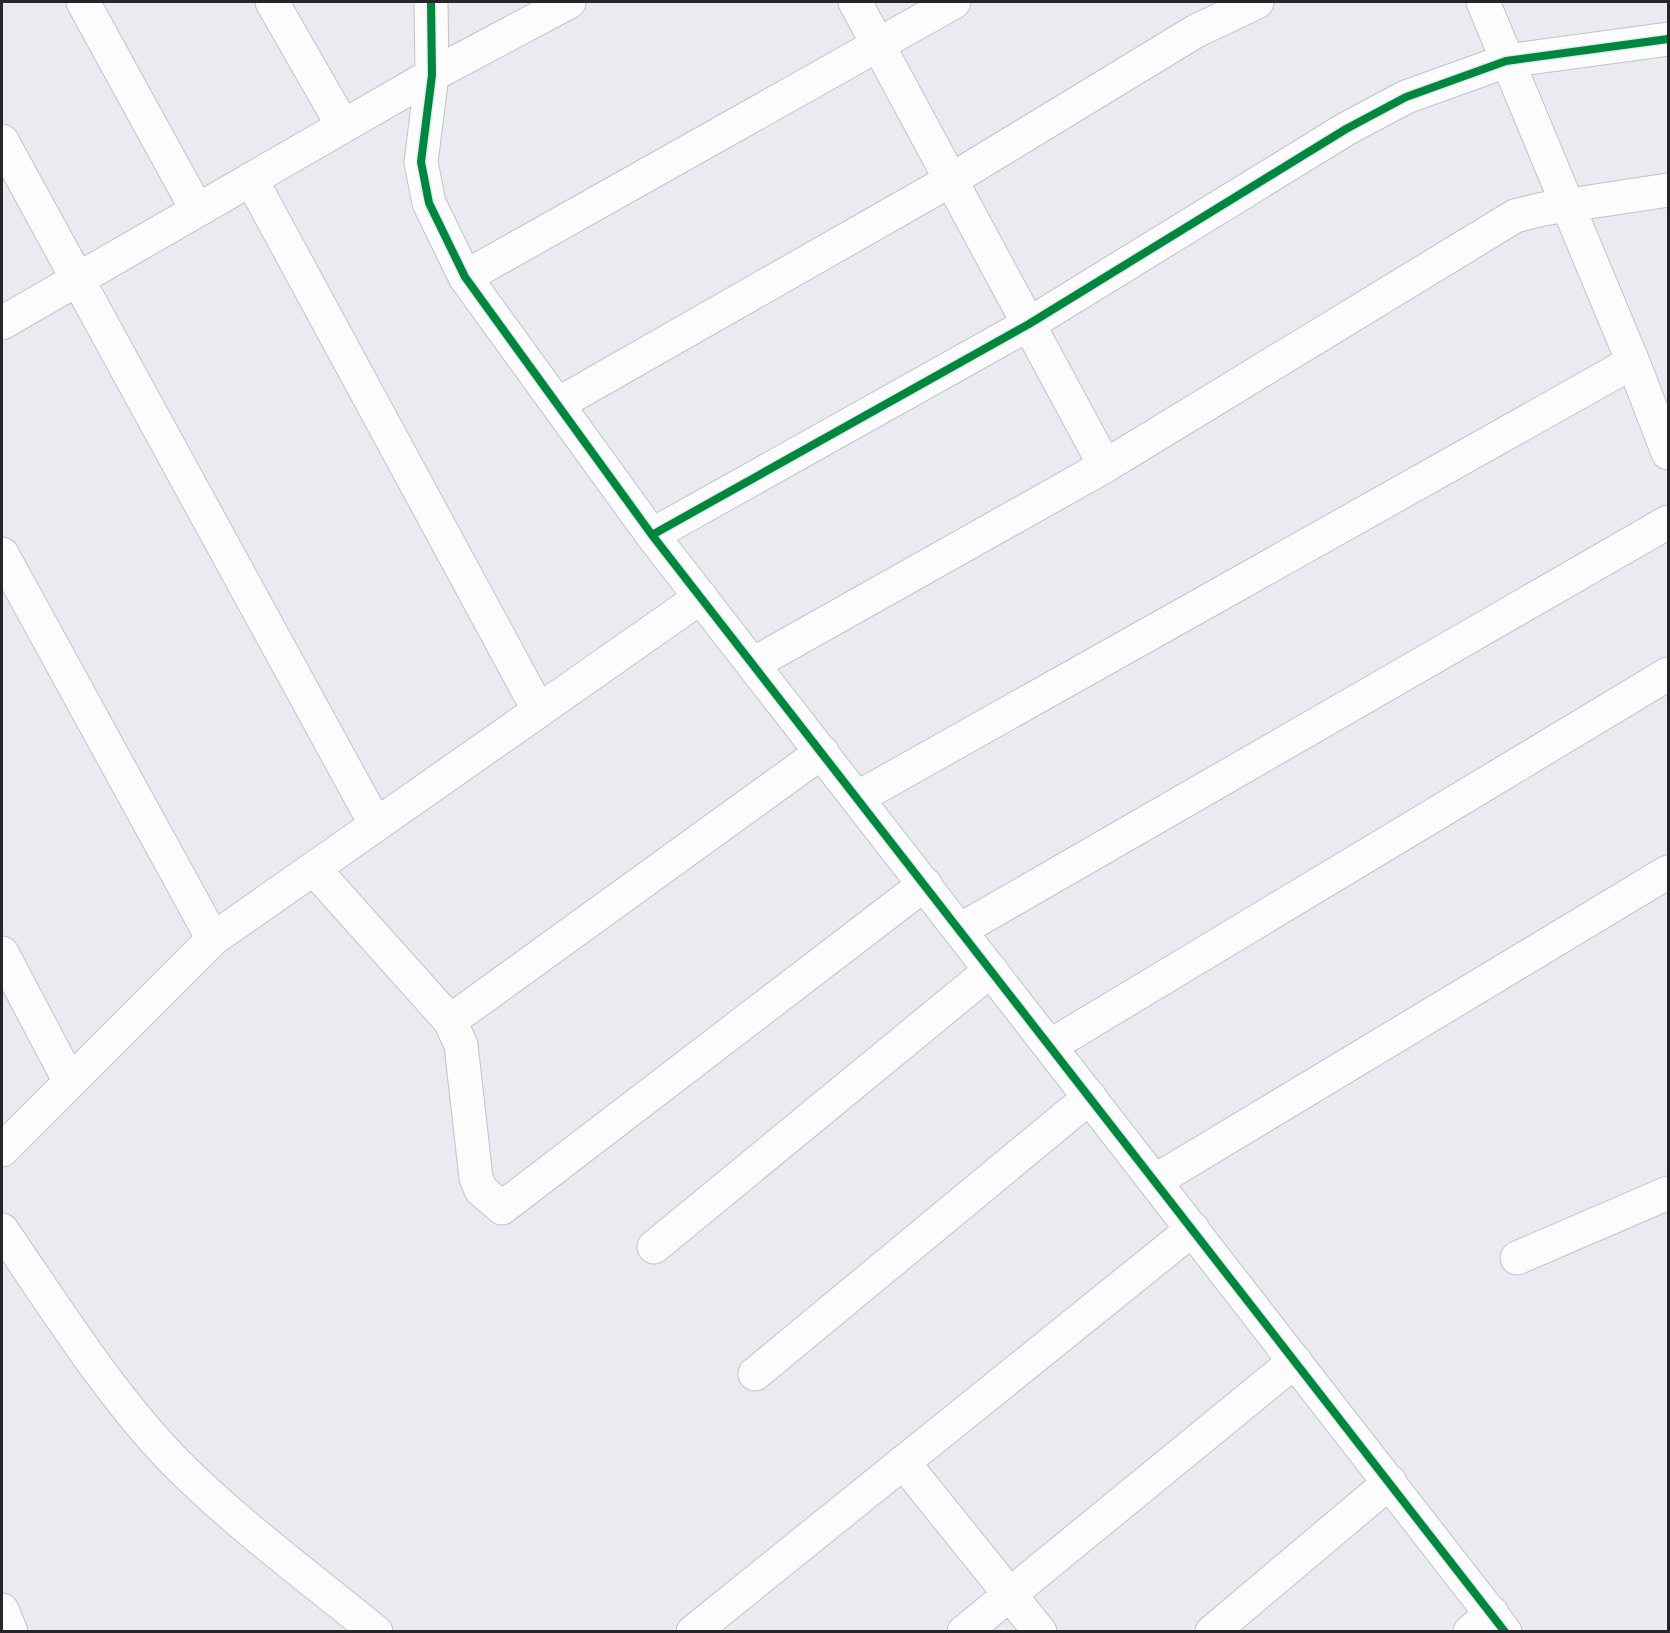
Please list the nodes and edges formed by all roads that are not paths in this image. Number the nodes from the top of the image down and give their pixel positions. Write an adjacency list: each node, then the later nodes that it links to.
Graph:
1 (83, 2): 19 (street)
2 (272, 2): 13 (street)
3 (431, 2): 12 (street)
4 (569, 2): 12 (street)
5 (855, 2): 10 (street)
6 (954, 2): 10 (street)
7 (1257, 2): 16 (street)
8 (1483, 2): 11 (street)
9 (1668, 39): 11 (street)
10 (876, 45): 16 (street); 20 (street)
11 (1506, 61): 18 (street); 23 (street)
12 (432, 75): 13 (street); 20 (street)
13 (343, 126): 15 (street)
14 (2, 141): 21 (street)
15 (251, 179): 19 (street); 34 (street)
16 (951, 180): 23 (street); 25 (street)
17 (1668, 190): 18 (street)
18 (1568, 206): 24 (street); 27 (street)
19 (197, 210): 21 (street)
20 (465, 277): 25 (street)
21 (77, 279): 22 (street); 37 (street)
22 (2, 323)
23 (1029, 324): 27 (street); 29 (street)
24 (1634, 362): 26 (street); 36 (street)
25 (558, 404): 29 (street)
26 (1668, 453)
27 (1105, 466): 32 (street)
28 (1668, 522): 41 (street)
29 (652, 535): 31 (street)
30 (2, 554): 42 (street)
31 (701, 597): 32 (street); 34 (street)
32 (753, 664): 35 (street)
33 (1668, 674): 46 (street)
34 (539, 711): 37 (street)
35 (822, 752): 36 (street); 45 (street)
36 (858, 798): 40 (street)
37 (376, 825): 38 (street)
38 (314, 869): 42 (street); 45 (street)
39 (1668, 872): 50 (street)
40 (925, 884): 41 (street); 45 (street)
41 (960, 930): 44 (street)
42 (213, 939): 47 (street)
43 (2, 954): 47 (street)
44 (991, 970): 46 (street); 54 (street)
45 (450, 1021)
46 (1050, 1046): 48 (street)
47 (69, 1080): 49 (street)
48 (1090, 1097): 50 (street); 57 (street)
49 (2, 1150)
50 (1155, 1180): 52 (street)
51 (1668, 1193): 55 (street)
52 (1193, 1229): 56 (street); 58 (street)
53 (2, 1230): 64 (street)
54 (654, 1246)
55 (1517, 1258)
56 (1296, 1361): 59 (street); 60 (street)
57 (755, 1374)
58 (903, 1462): 60 (street); 65 (street)
59 (1390, 1482): 62 (street); 68 (street)
60 (1010, 1594): 66 (street); 67 (street)
61 (2, 1610): 63 (street)
62 (1489, 1625)
63 (11, 1632)
64 (376, 1632)
65 (693, 1632)
66 (964, 1632)
67 (1040, 1632)
68 (1212, 1632)

